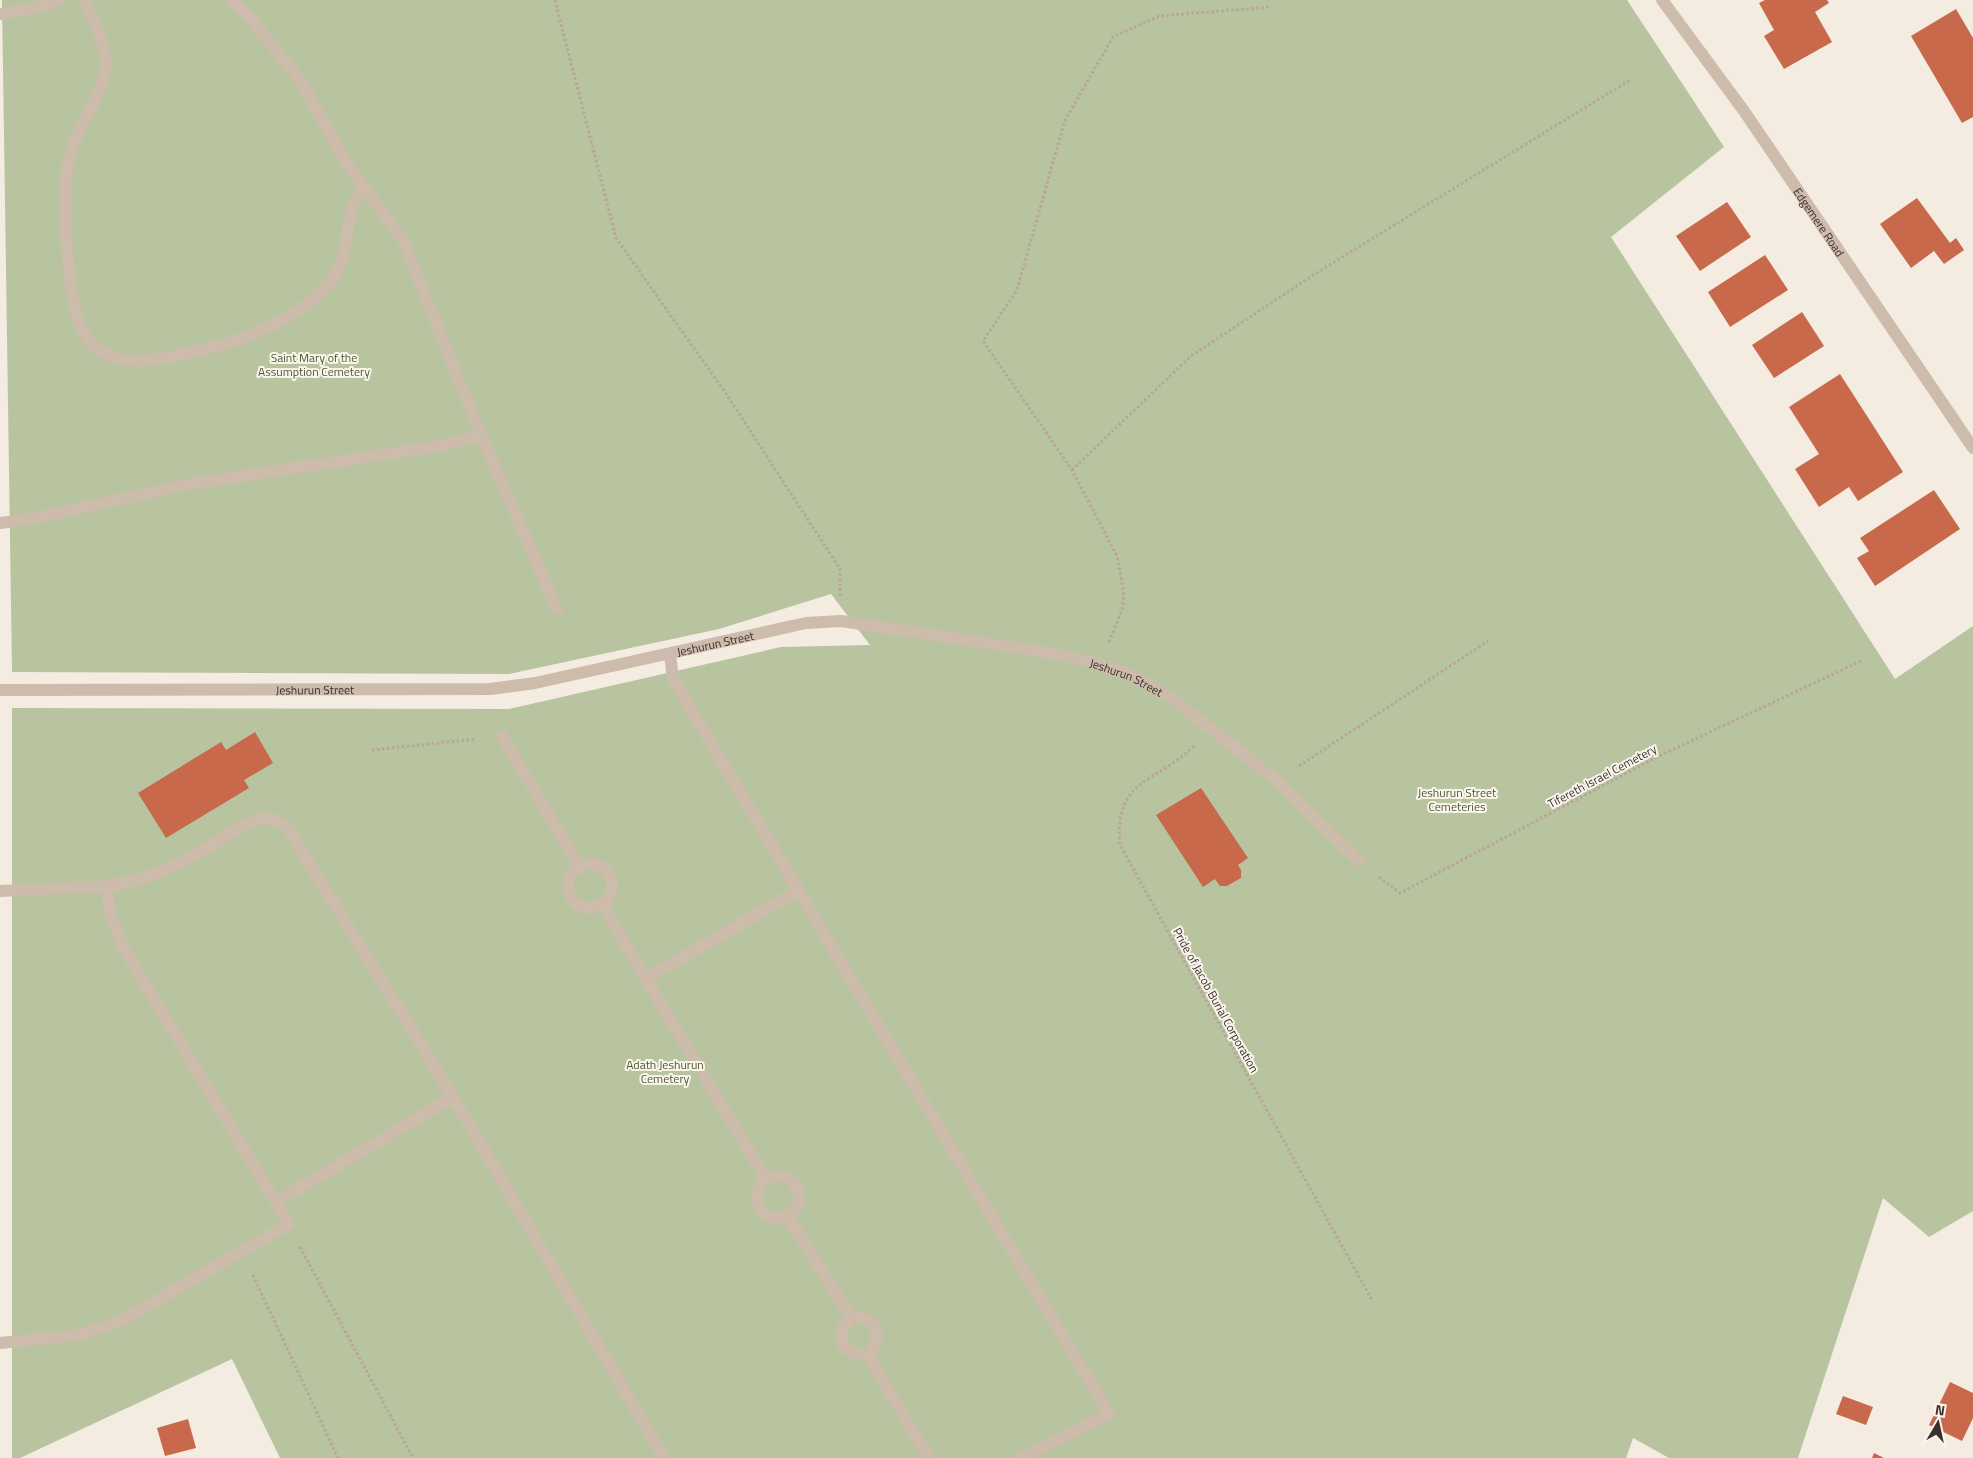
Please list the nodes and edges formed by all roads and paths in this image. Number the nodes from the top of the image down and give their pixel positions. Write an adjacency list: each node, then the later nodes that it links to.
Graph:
1 (58, 0): 7 (street)
2 (85, 0): 9 (street)
3 (230, 0): 9 (street)
4 (555, 0): 15 (path)
5 (1662, 0): 11 (street, Edgemere Road)
6 (1270, 7): 12 (path)
7 (0, 14)
8 (1630, 80): 12 (path)
9 (364, 186): 10 (street)
10 (481, 435): 13 (street); 14 (street)
11 (1973, 448)
12 (1072, 470): 19 (path)
13 (0, 523)
14 (558, 609)
15 (841, 622): 17 (street, Jeshurun Street); 19 (street, Jeshurun Street)
16 (1488, 641): 24 (path)
17 (670, 654): 20 (street, Jeshurun Street); 28 (street)
18 (1863, 660): 25 (path, Tifereth Israel Cemetery)
19 (1094, 663): 21 (street, Jeshurun Street)
20 (0, 690)
21 (1210, 728): 24 (street, Jeshurun Street); 38 (path, Pride of Jacob Burial Corporation)
22 (502, 736): 23 (path); 26 (street)
23 (372, 750)
24 (1281, 784): 25 (street, Jeshurun Street)
25 (1359, 861)
26 (580, 868): 30 (street); 30 (street)
27 (106, 886): 29 (street); 32 (street); 34 (street)
28 (799, 890): 31 (street); 46 (street)
29 (0, 891)
30 (602, 905): 31 (street)
31 (647, 978): 33 (street)
32 (454, 1097): 34 (street); 44 (street)
33 (766, 1179): 35 (street); 35 (street)
34 (276, 1202): 36 (street)
35 (788, 1216): 39 (street)
36 (289, 1224): 37 (street); 43 (path)
37 (242, 1252): 40 (street); 42 (path)
38 (1373, 1302)
39 (851, 1318): 41 (street); 41 (street)
40 (0, 1343)
41 (868, 1356): 45 (street)
42 (338, 1458)
43 (413, 1458)
44 (664, 1458)
45 (929, 1458)
46 (1021, 1458)

